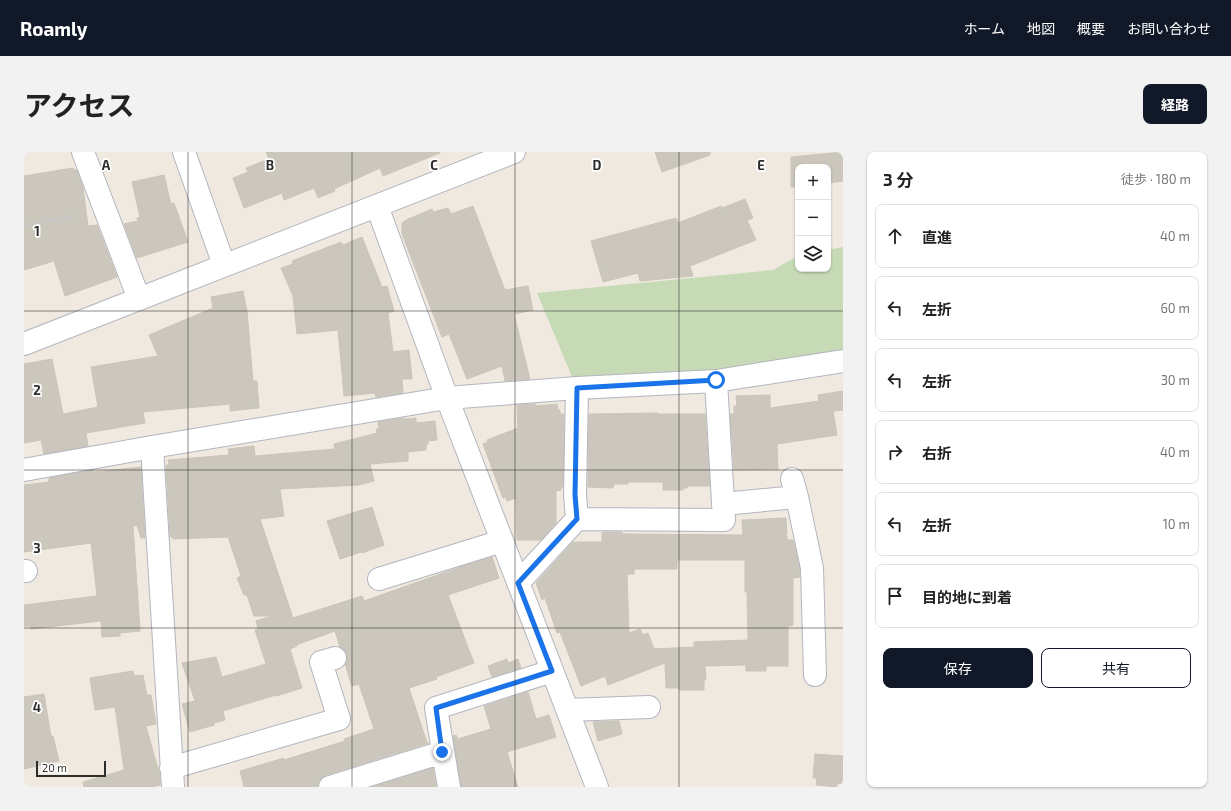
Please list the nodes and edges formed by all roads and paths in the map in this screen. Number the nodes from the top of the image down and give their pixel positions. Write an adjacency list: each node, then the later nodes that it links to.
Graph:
1 (83, 152): 6 (street)
2 (184, 152): 8 (street)
3 (514, 152): 4 (street)
4 (490, 156): 5 (street)
5 (377, 206): 8 (street); 14 (street)
6 (105, 211): 7 (path); 9 (street)
7 (24, 225)
8 (224, 265): 9 (street)
9 (139, 299): 10 (street)
10 (24, 344)
11 (843, 361): 12 (street)
12 (716, 380): 13 (street); 17 (street)
13 (577, 388): 14 (street); 18 (street)
14 (447, 398): 15 (street); 19 (street)
15 (152, 447): 16 (street); 28 (street)
16 (24, 470)
17 (723, 504): 18 (street); 24 (street)
18 (577, 519): 21 (street)
19 (502, 541): 20 (street); 21 (street)
20 (379, 580)
21 (518, 583): 23 (street)
22 (321, 662): 28 (street)
23 (552, 671): 26 (street); 27 (street)
24 (815, 675)
25 (649, 707): 26 (street)
26 (568, 710): 31 (street)
27 (442, 752): 29 (street); 30 (street)
28 (172, 778)
29 (330, 787)
30 (449, 787)
31 (597, 787)

